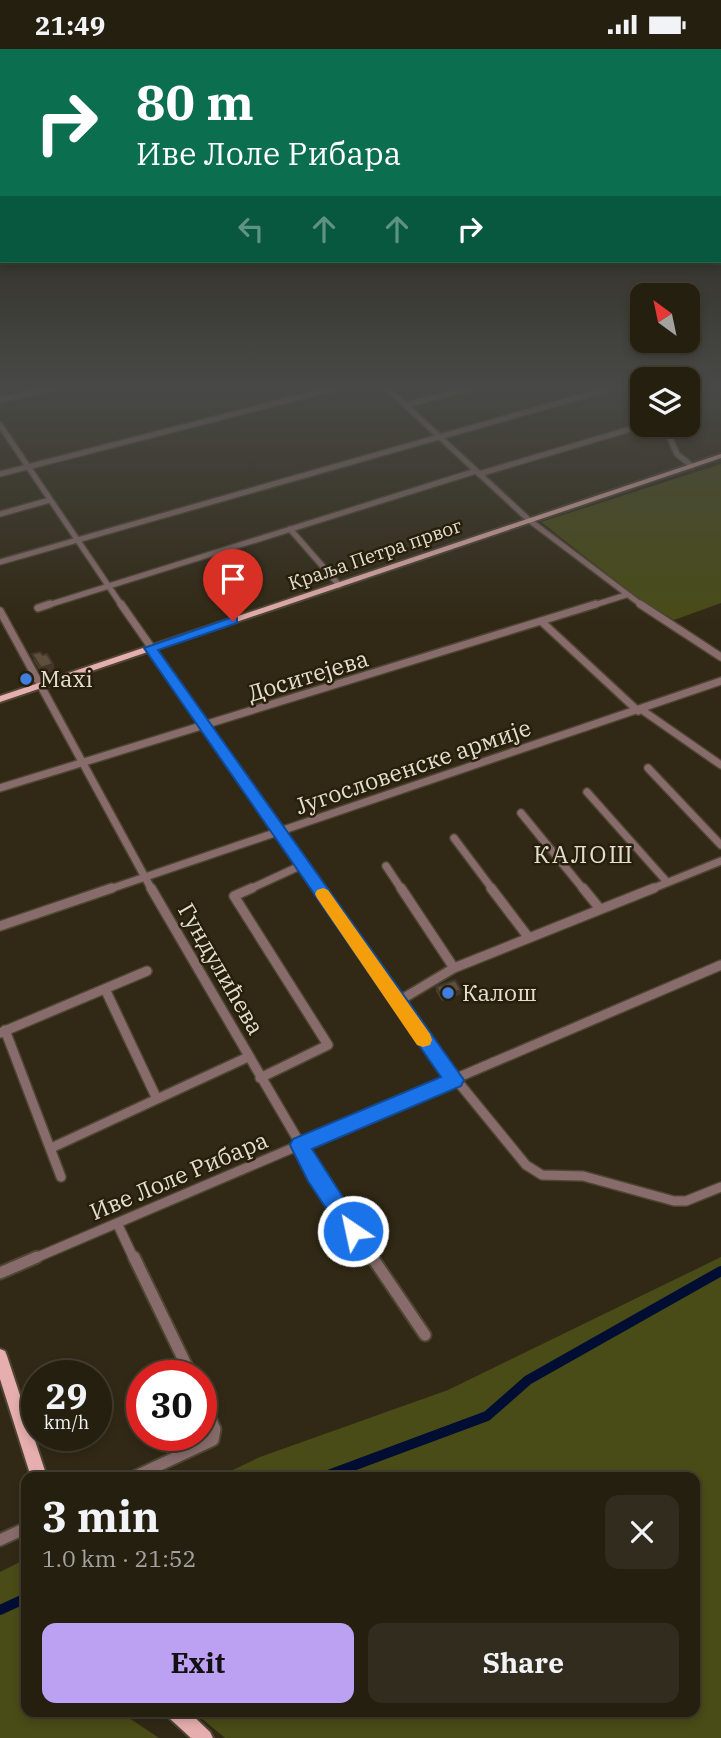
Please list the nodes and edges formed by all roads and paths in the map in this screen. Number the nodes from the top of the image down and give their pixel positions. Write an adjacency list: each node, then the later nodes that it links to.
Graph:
1 (31, 466): 6 (street)
2 (334, 466): 13 (street)
3 (470, 466): 7 (street)
4 (503, 466): 7 (street)
5 (692, 466): 11 (main road, Краља Петра првог)
6 (26, 467): 8 (street); 9 (street)
7 (478, 473): 11 (street); 12 (street)
8 (0, 474)
9 (50, 500): 10 (street); 13 (street)
10 (0, 514)
11 (529, 520): 15 (main road, Краља Петра првог); 17 (street)
12 (290, 529): 15 (street); 16 (street)
13 (78, 539): 14 (street); 16 (street)
14 (0, 562)
15 (339, 585): 21 (main road, Краља Петра првог)
16 (110, 586): 18 (street); 21 (street)
17 (626, 595): 20 (street, Доситејева); 22 (street)
18 (38, 608)
19 (0, 611): 24 (street, Гундулићева)
20 (542, 622): 26 (street); 27 (street, Доситејева)
21 (150, 648): 24 (main road, Краља Петра првог); 27 (street)
22 (721, 657)
23 (720, 682): 26 (street, Југословенске армије)
24 (41, 685): 25 (main road, Краља Петра првог); 28 (street, Гундулићева)
25 (0, 699)
26 (640, 710): 29 (street); 34 (street, Југословенске армије)
27 (204, 726): 28 (street, Доситејева); 34 (street)
28 (83, 763): 31 (street, Доситејева); 40 (street, Гундулићева)
29 (721, 765)
30 (648, 768): 36 (street)
31 (0, 787)
32 (587, 792): 41 (street)
33 (521, 813): 42 (street)
34 (281, 831): 38 (street); 40 (street, Југословенске армије)
35 (454, 838): 44 (street)
36 (721, 845)
37 (721, 861): 41 (street)
38 (302, 865): 49 (street); 52 (street)
39 (386, 866): 46 (street)
40 (145, 878): 43 (street, Југословенске армије); 51 (street, Гундулићева)
41 (667, 882): 42 (street)
42 (600, 909): 44 (street)
43 (0, 926)
44 (529, 938): 46 (street)
45 (721, 965): 53 (street, Иве Лоле Рибара)
46 (454, 968): 49 (street)
47 (147, 971): 48 (street)
48 (105, 989): 50 (street); 54 (street)
49 (397, 1002): 53 (street)
50 (3, 1032): 56 (street)
51 (248, 1057): 52 (street, Гундулићева); 54 (street)
52 (260, 1078): 55 (street, Гундулићева)
53 (454, 1080): 55 (street, Иве Лоле Рибара); 58 (street)
54 (157, 1099): 56 (street)
55 (300, 1145): 59 (street, Иве Лоле Рибара); 61 (street, Гундулићева)
56 (51, 1148): 57 (street)
57 (61, 1177)
58 (721, 1187)
59 (117, 1223): 60 (street, Иве Лоле Рибара); 63 (street)
60 (0, 1273)
61 (425, 1335)
62 (0, 1356): 65 (main road)
63 (184, 1360)
64 (190, 1451): 66 (street)
65 (36, 1472)
66 (145, 1472)
67 (21, 1530): 68 (street)
68 (0, 1539)
69 (181, 1717): 70 (main road)
70 (204, 1738)

